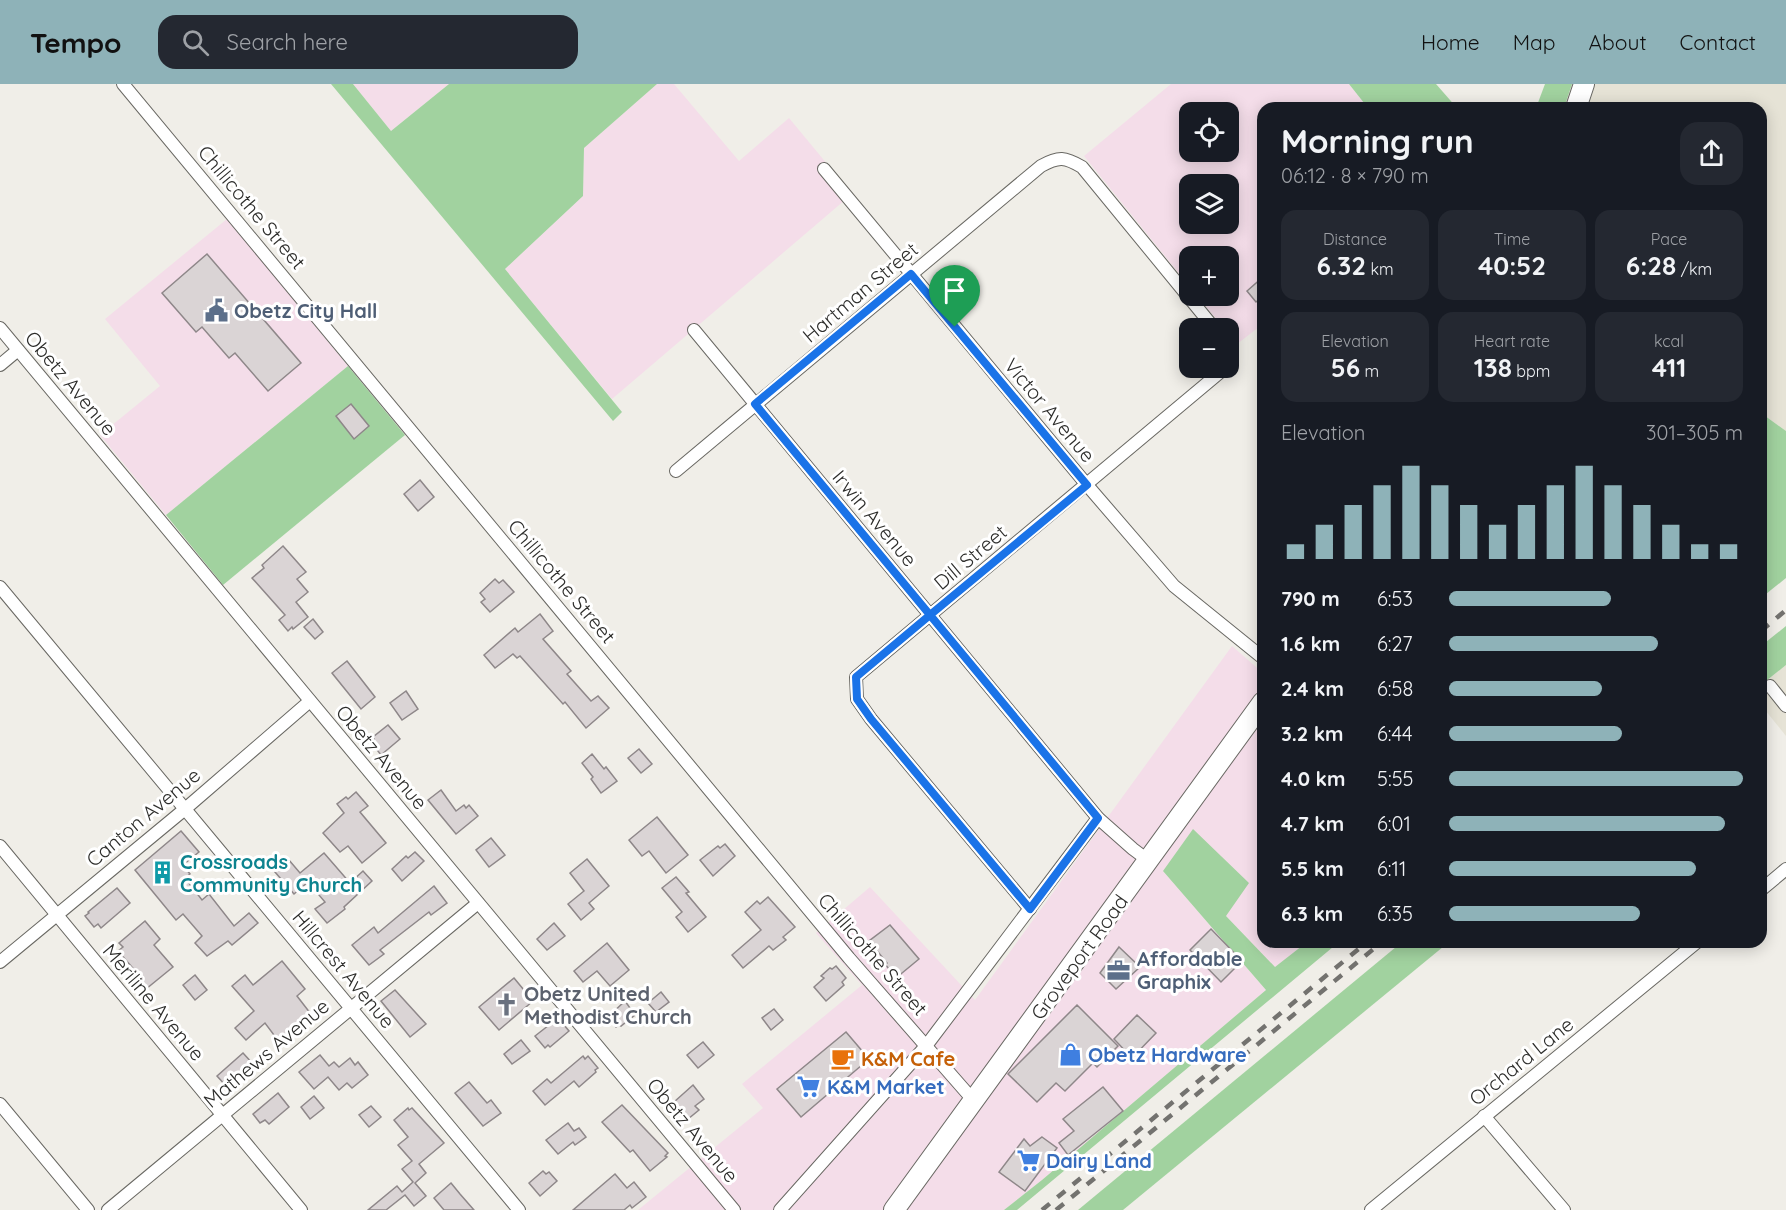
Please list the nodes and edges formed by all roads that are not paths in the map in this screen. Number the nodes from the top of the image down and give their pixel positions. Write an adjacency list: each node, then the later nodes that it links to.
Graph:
1 (123, 84): 34 (street, Chillicothe Street)
2 (1584, 84): 3 (main road)
3 (1578, 102)
4 (825, 169): 5 (street, Victor Avenue)
5 (911, 274): 6 (street, Hartman Street); 12 (street, Hartman Street); 14 (street, Victor Avenue)
6 (1206, 318)
7 (0, 328): 9 (street, Obetz Avenue)
8 (694, 330): 12 (street, Irwin Avenue)
9 (18, 350): 10 (street); 19 (street, Obetz Avenue)
10 (0, 365)
11 (1213, 378): 14 (street, Dill Street)
12 (755, 404): 13 (street, Hartman Street); 16 (street, Irwin Avenue)
13 (675, 471)
14 (1087, 485): 16 (street, Dill Street); 17 (street, Victor Avenue)
15 (0, 587): 22 (street, Hillcrest Avenue)
16 (930, 615): 23 (street, Irwin Avenue); 29 (street, Dill Street)
17 (1257, 653)
18 (1770, 686): 20 (street)
19 (310, 701): 22 (street, Canton Avenue); 28 (street, Obetz Avenue)
20 (1786, 706)
21 (1257, 710): 25 (main road, Groveport Road)
22 (185, 809): 30 (street, Canton Avenue); 33 (street, Hillcrest Avenue)
23 (1098, 818): 25 (street, Irwin Avenue); 29 (street)
24 (0, 846): 30 (street, Meriline Avenue)
25 (1149, 861): 35 (main road, Groveport Road)
26 (1786, 869): 27 (street)
27 (1767, 885)
28 (478, 903): 33 (street, Mathews Avenue); 43 (street, Obetz Avenue)
29 (1030, 909): 34 (street)
30 (57, 914): 32 (street, Canton Avenue); 37 (street, Meriline Avenue)
31 (1690, 948): 38 (street, Orchard Lane)
32 (0, 962)
33 (350, 1008): 37 (street, Mathews Avenue); 42 (street, Hillcrest Avenue)
34 (926, 1046): 35 (street, Chillicothe Street); 44 (street)
35 (974, 1101): 45 (main road, Groveport Road)
36 (0, 1104): 39 (street)
37 (223, 1115): 40 (street, Mathews Avenue); 41 (street, Meriline Avenue)
38 (1484, 1116): 46 (street, Orchard Lane); 47 (street)
39 (88, 1210)
40 (108, 1210)
41 (302, 1210)
42 (519, 1210)
43 (734, 1210)
44 (780, 1210)
45 (894, 1210)
46 (1371, 1210)
47 (1564, 1210)

